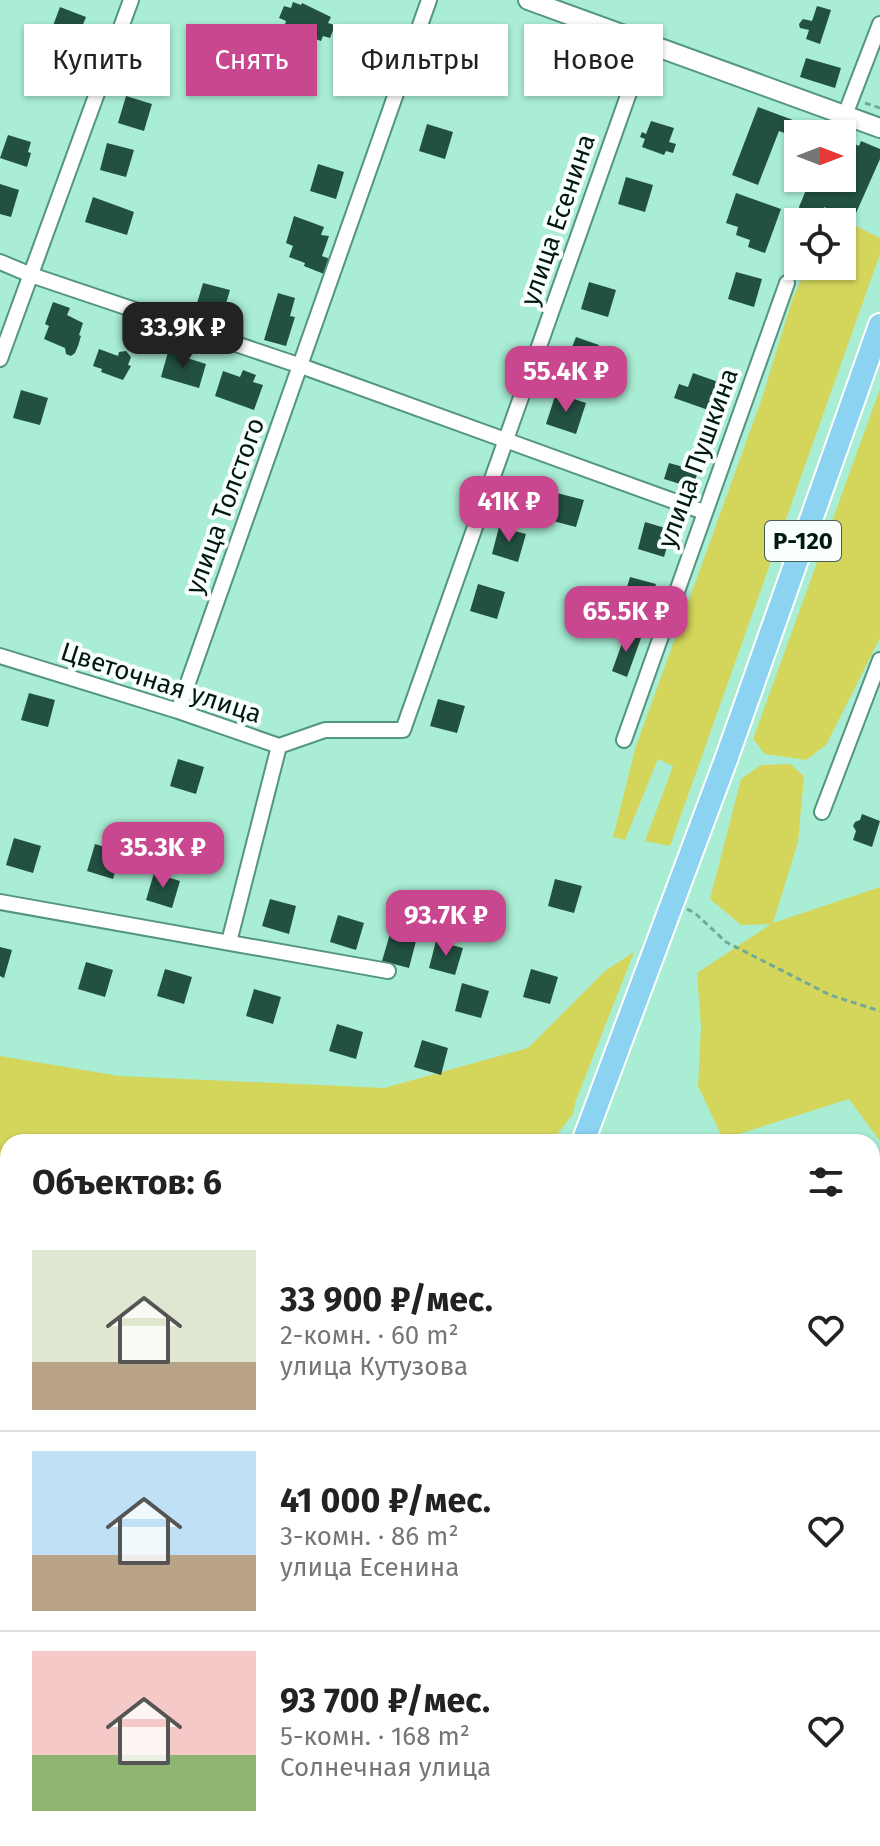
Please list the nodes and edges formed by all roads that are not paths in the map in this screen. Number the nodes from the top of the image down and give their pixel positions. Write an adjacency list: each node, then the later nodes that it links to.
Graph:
1 (131, 0): 11 (street)
2 (429, 0): 15 (street, улица Толстого)
3 (528, 0): 4 (street)
4 (596, 24)
5 (880, 24): 8 (street)
6 (663, 48): 8 (street)
7 (628, 96): 16 (street, улица Есенина)
8 (845, 115): 9 (street)
9 (880, 128)
10 (0, 262): 11 (street)
11 (31, 275): 14 (street); 15 (street)
12 (787, 283): 17 (street, улица Пушкина)
13 (880, 325): 28 (main road, Р-120)
14 (0, 359)
15 (301, 366): 16 (street); 20 (street, улица Толстого)
16 (506, 441): 17 (street); 21 (street, улица Есенина)
17 (704, 512): 22 (street, улица Пушкина)
18 (0, 656): 20 (street, Цветочная улица)
19 (880, 660): 24 (street)
20 (178, 711): 23 (street, Цветочная улица)
21 (403, 730): 23 (street, Цветочная улица)
22 (624, 740)
23 (279, 746): 26 (street)
24 (822, 812)
25 (0, 902): 26 (street)
26 (229, 942): 27 (street)
27 (388, 971)
28 (586, 1134)

